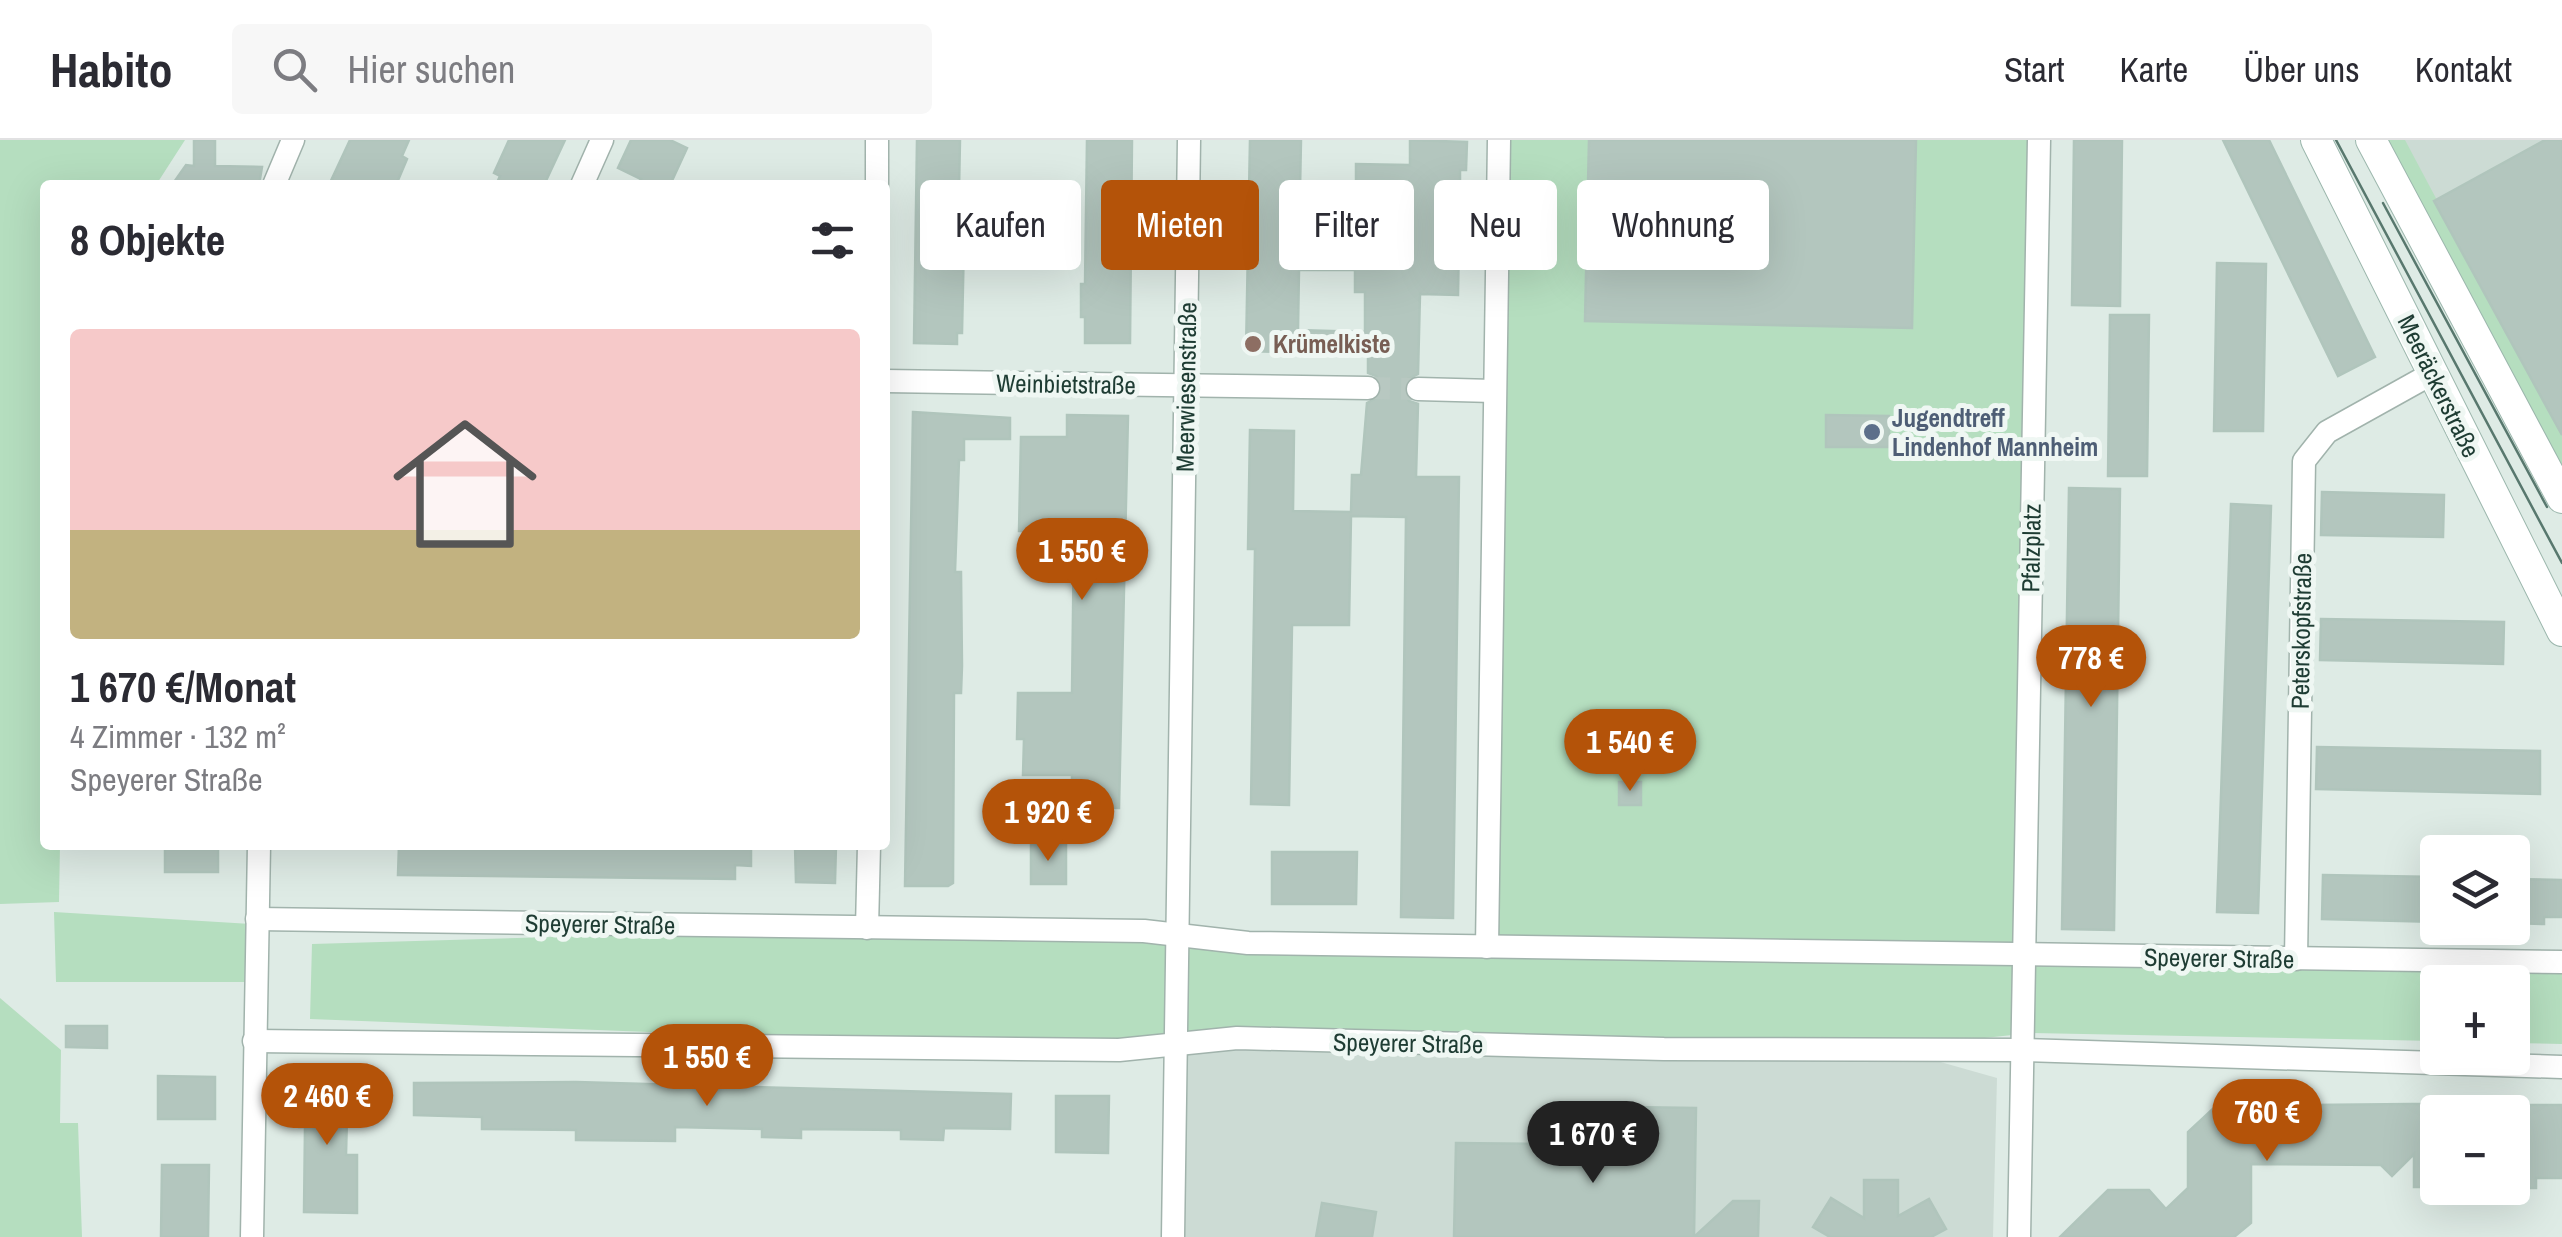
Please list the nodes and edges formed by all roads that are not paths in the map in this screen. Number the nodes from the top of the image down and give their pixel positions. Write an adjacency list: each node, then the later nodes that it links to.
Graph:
1 (293, 140): 9 (street)
2 (602, 140): 10 (street)
3 (877, 140): 11 (street)
4 (1189, 140): 14 (street, Meerwiesenstraße)
5 (1499, 140): 17 (street)
6 (2039, 140): 28 (street, Pfalzplatz)
7 (2316, 140): 12 (street, Meeräckerstraße)
8 (2371, 140): 18 (street, Meeräckerstraße)
9 (276, 180)
10 (584, 180)
11 (877, 180)
12 (2433, 374): 19 (street, Meeräckerstraße); 29 (street, Peterskopfstraße)
13 (890, 381): 14 (street, Weinbietstraße)
14 (1186, 385): 15 (street, Weinbietstraße); 26 (street, Meerwiesenstraße)
15 (1368, 388)
16 (1418, 390): 17 (street)
17 (1494, 391): 27 (street)
18 (2562, 498)
19 (2530, 570): 20 (street); 21 (street, Meeräckerstraße)
20 (2562, 588)
21 (2562, 631)
22 (259, 850): 24 (street)
23 (869, 850): 25 (street)
24 (257, 919): 25 (street, Speyerer Straße); 31 (street)
25 (867, 928): 26 (street, Speyerer Straße)
26 (1178, 934): 27 (street, Speyerer Straße); 32 (street, Meerwiesenstraße)
27 (1486, 947): 28 (street, Speyerer Straße)
28 (2024, 956): 29 (street, Speyerer Straße); 33 (street, Pfalzplatz)
29 (2296, 959): 30 (street, Speyerer Straße)
30 (2562, 962)
31 (254, 1041): 32 (street, Speyerer Straße); 35 (street)
32 (1176, 1044): 33 (street, Speyerer Straße); 36 (street, Meerwiesenstraße)
33 (2022, 1050): 34 (street, Speyerer Straße); 37 (street, Pfalzplatz)
34 (2562, 1067)
35 (252, 1237)
36 (1173, 1237)
37 (2019, 1237)

